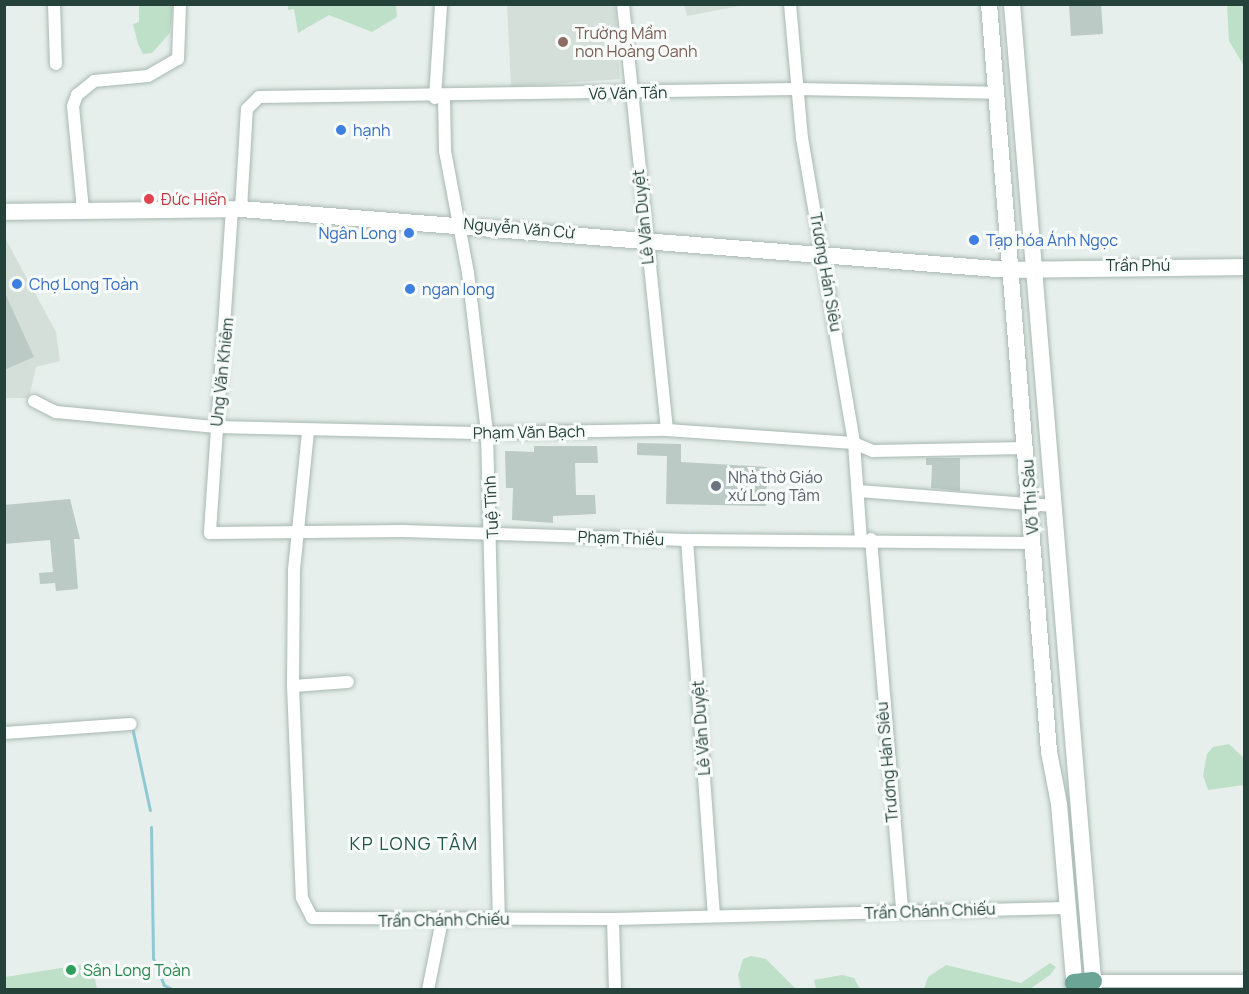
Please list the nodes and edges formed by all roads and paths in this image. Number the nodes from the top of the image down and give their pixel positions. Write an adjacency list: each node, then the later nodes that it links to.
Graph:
1 (54, 4): 8 (street)
2 (180, 4): 15 (street)
3 (441, 4): 13 (street, Tuệ Tĩnh)
4 (623, 4): 10 (street, Lê Văn Duyệt)
5 (790, 4): 9 (street, Trương Hán Siêu)
6 (989, 4): 11 (main road, Võ Thị Sáu)
7 (1012, 4): 20 (main road, Võ Thị Sáu)
8 (56, 64)
9 (796, 89): 10 (street, Võ Văn Tần); 11 (street, Võ Văn Tần); 19 (street, Trương Hán Siêu)
10 (631, 93): 13 (street, Võ Văn Tần); 18 (street, Lê Văn Duyệt)
11 (998, 93): 22 (main road, Võ Thị Sáu)
12 (259, 97): 13 (street, Võ Văn Tần); 14 (street, Ung Văn Khiêm)
13 (439, 98): 17 (street, Tuệ Tĩnh)
14 (237, 209): 15 (main road, Nguyễn Văn Cừ); 17 (main road, Nguyễn Văn Cừ); 24 (street, Ung Văn Khiêm)
15 (83, 210): 16 (main road, Nguyễn Văn Cừ)
16 (4, 212)
17 (460, 223): 18 (main road, Nguyễn Văn Cừ); 27 (street, Tuệ Tĩnh)
18 (645, 239): 19 (main road, Nguyễn Văn Cừ); 25 (street, Lê Văn Duyệt)
19 (822, 254): 22 (main road, Nguyễn Văn Cừ); 28 (street, Trương Hán Siêu)
20 (1032, 266): 21 (main road, Trần Phú); 22 (main road, Nguyễn Văn Cừ); 32 (main road, Võ Thị Sáu)
21 (1245, 267)
22 (1010, 270): 29 (main road, Võ Thị Sáu)
23 (34, 401): 24 (street, Phạm Văn Bạch)
24 (216, 427): 26 (street, Phạm Văn Bạch); 33 (street, Ung Văn Khiêm)
25 (667, 430): 27 (street, Phạm Văn Bạch); 28 (street, Phạm Văn Bạch)
26 (308, 432): 27 (street, Phạm Văn Bạch); 34 (street, Trần Chánh Chiếu)
27 (487, 433): 35 (street, Tuệ Tĩnh)
28 (854, 443): 29 (street, Phạm Văn Bạch); 30 (street, Trương Hán Siêu)
29 (1026, 448): 31 (main road, Võ Thị Sáu)
30 (858, 491): 31 (street); 36 (street, Trương Hán Siêu)
31 (1032, 503): 32 (street); 38 (main road, Võ Thị Sáu)
32 (1054, 506): 50 (main road, Võ Thị Sáu)
33 (210, 533): 34 (street, Phạm Thiều)
34 (296, 533): 35 (street, Phạm Thiều); 40 (street, Trần Chánh Chiếu)
35 (492, 533): 37 (street, Phạm Thiều); 46 (street, Tuệ Tĩnh)
36 (866, 539): 37 (street, Phạm Thiều); 38 (street, Phạm Thiều); 44 (street, Trương Hán Siêu)
37 (687, 540): 45 (street, Lê Văn Duyệt)
38 (1033, 543): 43 (main road, Võ Thị Sáu)
39 (348, 682): 40 (street)
40 (293, 686): 48 (street, Trần Chánh Chiếu)
41 (131, 724): 42 (street)
42 (4, 733)
43 (1067, 908): 44 (street, Trần Chánh Chiếu); 51 (main road, Võ Thị Sáu)
44 (902, 912): 45 (street, Trần Chánh Chiếu)
45 (714, 916): 47 (street, Trần Chánh Chiếu)
46 (499, 919): 47 (street, Trần Chánh Chiếu); 48 (street, Trần Chánh Chiếu)
47 (613, 919): 53 (street)
48 (442, 920): 52 (street)
49 (1245, 981): 50 (street)
50 (1093, 985): 51 (main road)
51 (1075, 986)
52 (428, 990)
53 (615, 990)

